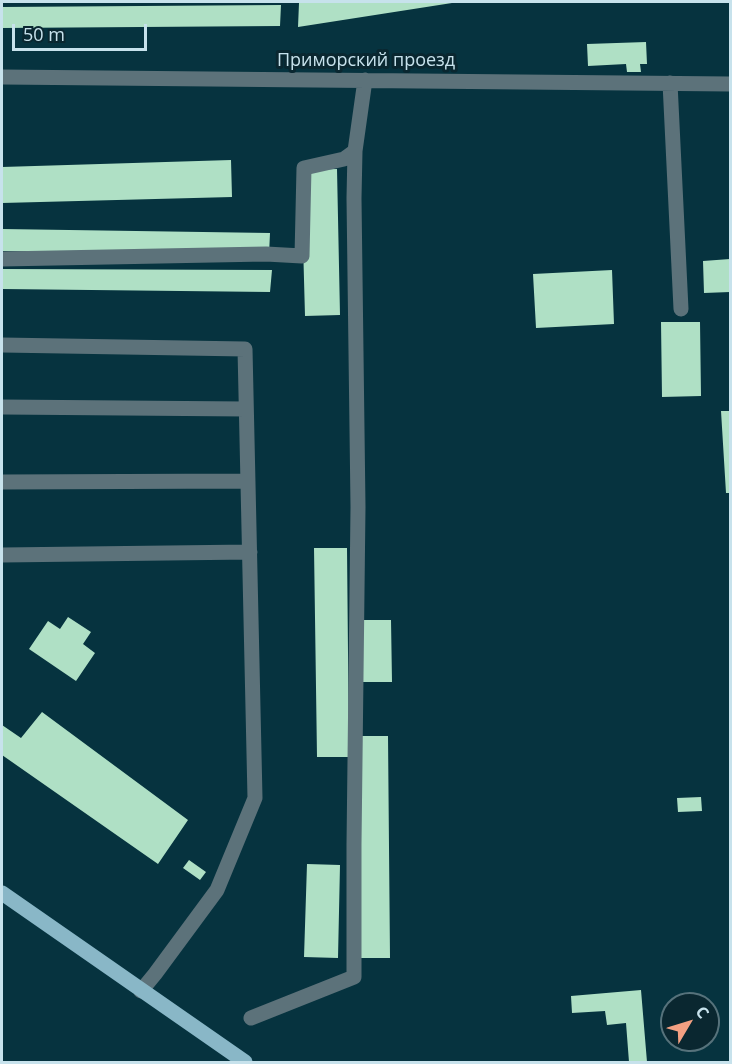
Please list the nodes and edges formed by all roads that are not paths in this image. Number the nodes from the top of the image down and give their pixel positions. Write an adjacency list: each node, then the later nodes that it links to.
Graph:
1 (2, 77): 2 (street, Приморский проезд)
2 (365, 80): 3 (street, Приморский проезд); 5 (street)
3 (670, 83): 4 (street, Приморский проезд); 7 (street)
4 (730, 84)
5 (355, 151): 6 (street); 17 (street)
6 (2, 259)
7 (681, 309)
8 (2, 345): 10 (street)
9 (2, 407): 10 (street)
10 (246, 409): 11 (street)
11 (248, 481): 12 (street); 13 (street)
12 (2, 482)
13 (250, 552): 14 (street); 16 (street)
14 (2, 555)
15 (2, 893): 16 (main road)
16 (141, 991): 18 (main road)
17 (251, 1018)
18 (245, 1062)

